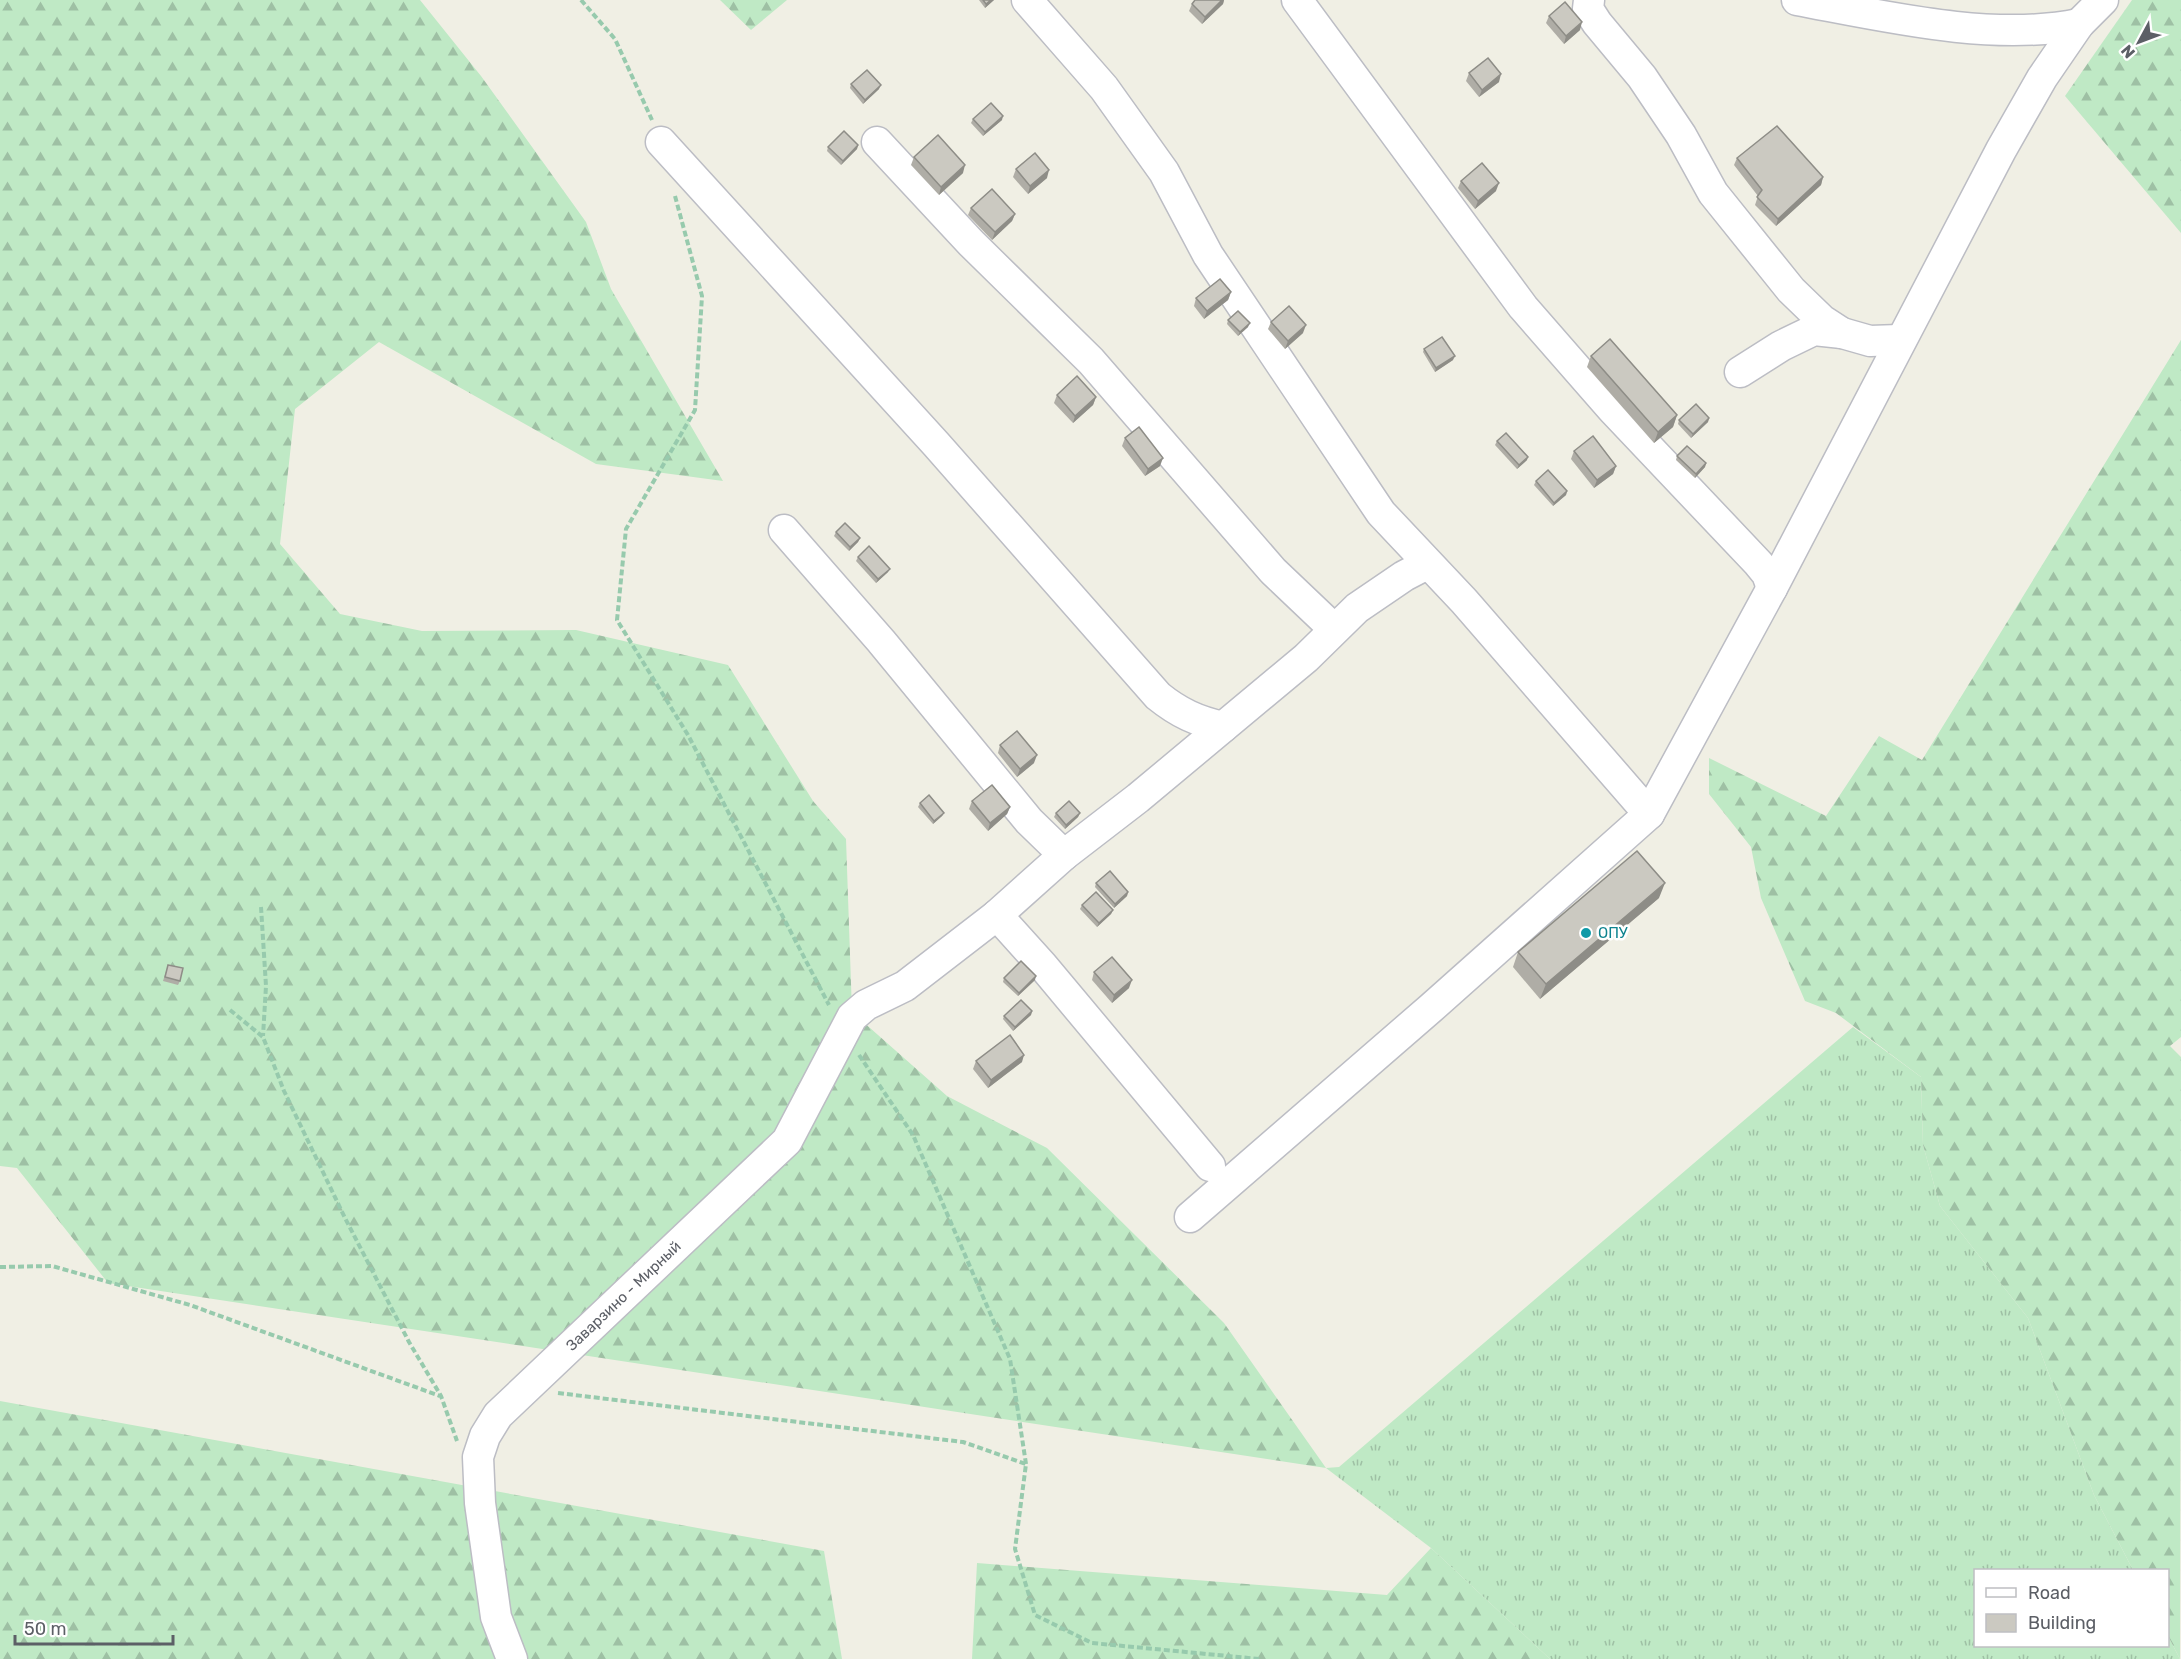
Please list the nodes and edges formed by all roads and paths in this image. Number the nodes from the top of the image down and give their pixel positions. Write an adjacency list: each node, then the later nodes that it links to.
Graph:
1 (581, 0): 8 (path)
2 (1027, 0): 15 (street)
3 (1296, 0): 16 (street)
4 (1589, 0): 11 (street)
5 (1797, 0): 7 (street)
6 (2103, 0): 7 (street)
7 (2079, 24): 12 (street)
8 (661, 142): 18 (street)
9 (877, 142): 17 (street)
10 (673, 186): 24 (path)
11 (1842, 333): 12 (street); 13 (street)
12 (1899, 340): 16 (street)
13 (1740, 372)
14 (784, 530): 20 (street)
15 (1427, 564): 17 (street, Заварзино - Мирный); 19 (street)
16 (1772, 588): 19 (street)
17 (1334, 629): 18 (street, Заварзино - Мирный)
18 (1223, 727): 20 (street, Заварзино - Мирный)
19 (1646, 818): 27 (street)
20 (1064, 855): 22 (street, Заварзино - Мирный)
21 (261, 907): 25 (path)
22 (997, 915): 24 (street, Заварзино - Мирный); 26 (street)
23 (230, 1010): 25 (path)
24 (844, 1033): 29 (street, Заварзино - Мирный); 32 (path)
25 (262, 1037): 30 (path)
26 (1210, 1166)
27 (1190, 1217)
28 (0, 1267): 30 (path)
29 (526, 1389): 32 (path); 33 (street, Заварзино - Мирный)
30 (441, 1396): 31 (path)
31 (460, 1450)
32 (1026, 1464): 34 (path)
33 (512, 1659)
34 (1259, 1659)

